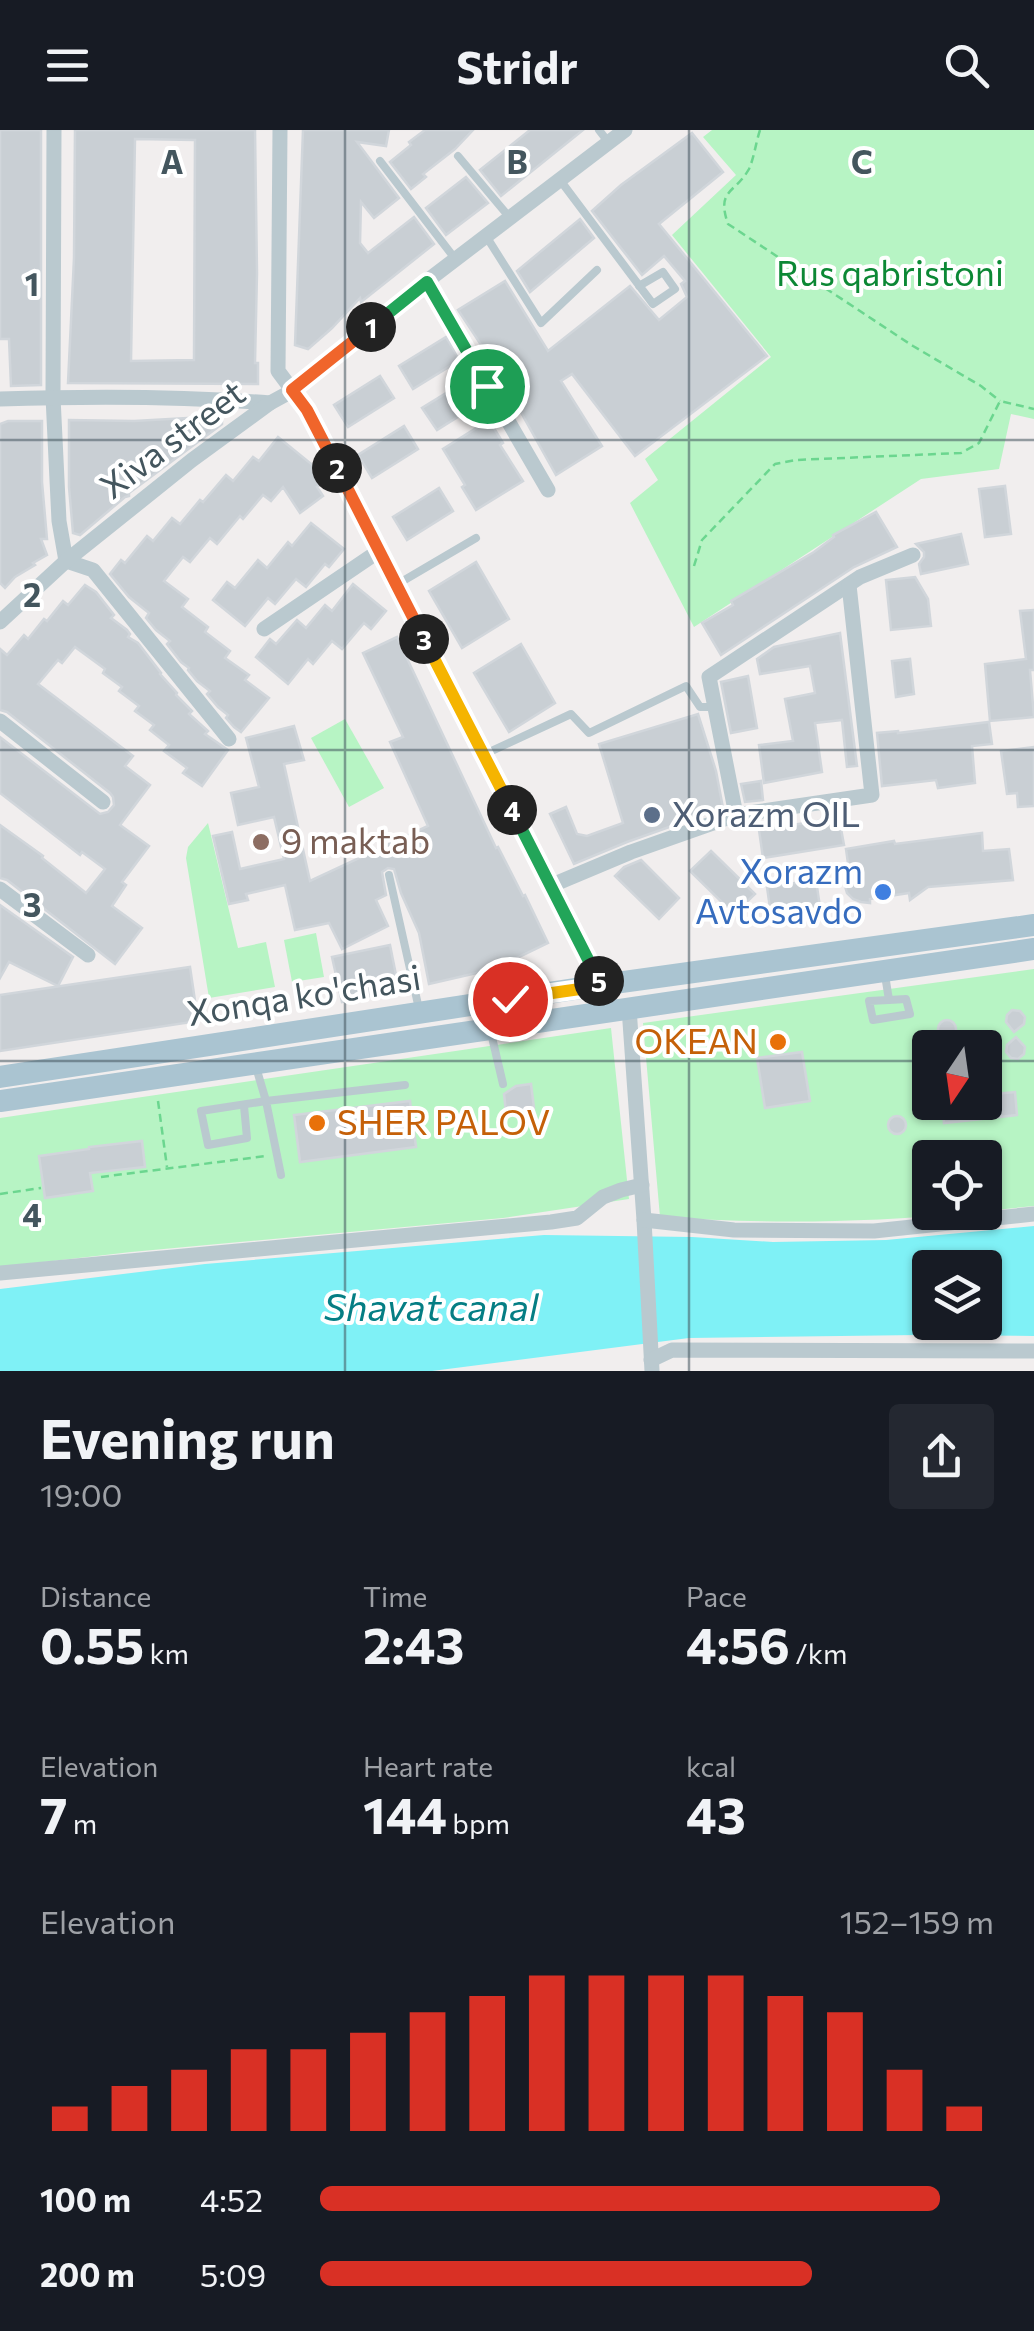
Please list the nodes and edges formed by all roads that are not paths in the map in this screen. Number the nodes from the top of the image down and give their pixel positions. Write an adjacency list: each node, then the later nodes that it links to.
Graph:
1 (54, 130): 15 (street)
2 (280, 130): 14 (street)
3 (625, 130): 4 (street, Xiva street)
4 (604, 136): 7 (street, Xiva street)
5 (458, 156): 8 (lane)
6 (380, 161): 10 (lane)
7 (560, 180): 8 (street, Xiva street); 13 (lane)
8 (510, 218): 9 (street, Xiva street)
9 (486, 236): 10 (street, Xiva street); 11 (lane)
10 (456, 260): 12 (street, Xiva street)
11 (597, 270)
12 (427, 282): 14 (street, Xiva street); 18 (street)
13 (640, 286): 13 (lane)
14 (292, 390): 17 (street, Xiva street); 20 (street)
15 (54, 397): 16 (street); 17 (street); 22 (street)
16 (0, 398)
17 (270, 403): 22 (street, Xiva street)
18 (548, 490)
19 (476, 538): 23 (lane)
20 (379, 551): 23 (street); 26 (street)
21 (913, 555): 24 (street)
22 (66, 561): 25 (street, Xiva street); 29 (street)
23 (396, 584): 30 (street)
24 (849, 585): 27 (street); 32 (street)
25 (0, 622)
26 (264, 629)
27 (714, 707): 30 (lane); 32 (street)
28 (0, 721): 31 (street)
29 (229, 740)
30 (483, 755): 34 (street)
31 (103, 802)
32 (736, 815): 34 (street)
33 (389, 875): 43 (lane)
34 (550, 886): 40 (street)
35 (0, 889): 38 (street)
36 (1034, 924): 40 (main road, Xonqa ko'chasi)
37 (1034, 949): 39 (main road, Xonqa ko'chasi)
38 (88, 955)
39 (884, 971): 41 (lane); 42 (main road, Xonqa ko'chasi)
40 (601, 986): 43 (main road, Xonqa ko'chasi)
41 (889, 1000): 41 (lane)
42 (628, 1008): 44 (main road, Xonqa ko'chasi); 53 (street)
43 (420, 1013): 46 (main road, Xonqa ko'chasi)
44 (490, 1028): 45 (main road, Xonqa ko'chasi); 47 (lane)
45 (255, 1063): 49 (main road, Xonqa ko'chasi); 50 (lane)
46 (0, 1078)
47 (503, 1084)
48 (405, 1085): 50 (lane)
49 (0, 1101)
50 (266, 1101): 51 (lane); 52 (lane)
51 (244, 1106): 51 (lane)
52 (281, 1176)
53 (642, 1185): 55 (street); 56 (street)
54 (1034, 1214): 55 (street)
55 (644, 1220): 58 (street)
56 (0, 1273)
57 (1034, 1351): 58 (street)
58 (652, 1365)

